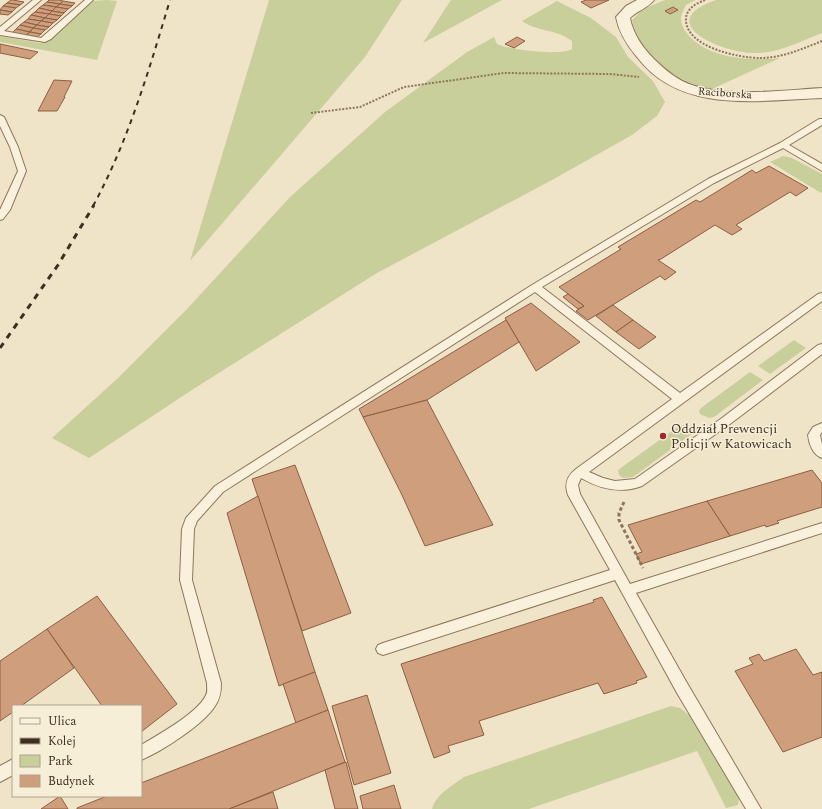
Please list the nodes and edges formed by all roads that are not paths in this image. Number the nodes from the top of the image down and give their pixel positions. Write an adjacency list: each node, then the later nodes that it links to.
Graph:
1 (37, 0): 4 (lane)
2 (90, 0): 4 (lane)
3 (647, 0): 5 (street, Raciborska)
4 (0, 32)
5 (822, 93)
6 (0, 117): 10 (lane)
7 (822, 121): 8 (lane)
8 (783, 145): 9 (lane); 11 (lane)
9 (822, 168)
10 (0, 217)
11 (535, 286): 14 (lane); 22 (lane)
12 (822, 296): 14 (lane)
13 (822, 348): 17 (lane)
14 (680, 399): 17 (lane)
15 (822, 427): 16 (lane)
16 (822, 453)
17 (580, 472): 19 (lane)
18 (822, 528): 20 (lane)
19 (618, 573): 20 (lane); 21 (lane)
20 (628, 590): 25 (lane)
21 (383, 649)
22 (142, 752)
23 (12, 767): 24 (lane)
24 (0, 775)
25 (754, 809)

